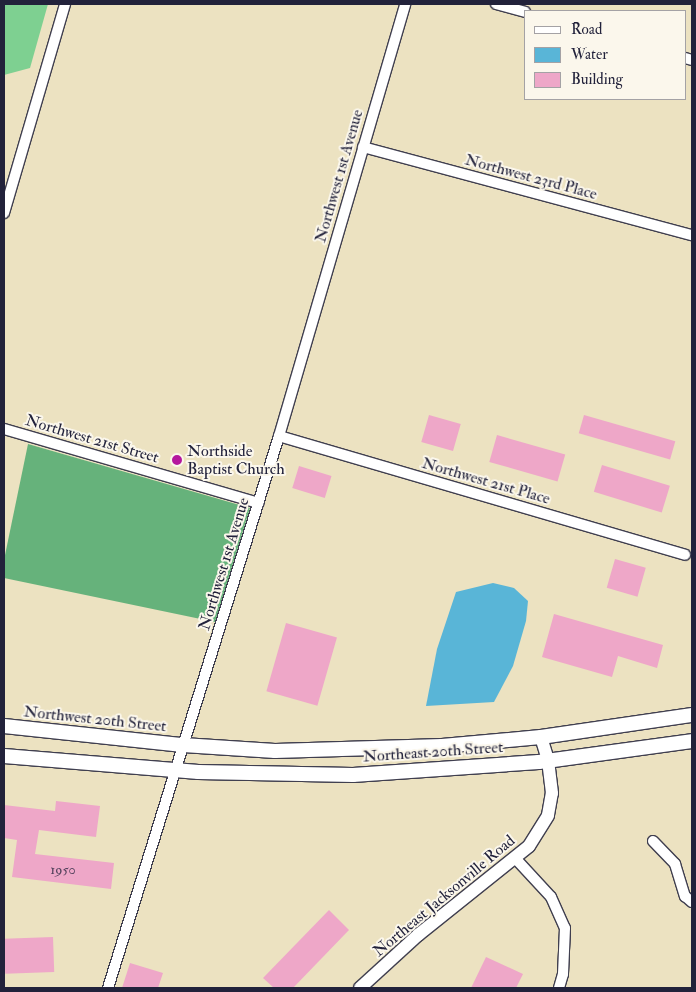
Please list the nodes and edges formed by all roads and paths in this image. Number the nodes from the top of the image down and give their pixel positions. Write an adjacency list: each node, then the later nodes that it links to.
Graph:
1 (65, 4): 6 (street)
2 (405, 4): 5 (street, Northwest 1st Avenue)
3 (496, 4): 4 (street)
4 (524, 12)
5 (363, 147): 7 (street, Northwest 23rd Place); 9 (street, Northwest 1st Avenue)
6 (4, 213)
7 (692, 235)
8 (4, 429): 10 (street, Northwest 21st Street)
9 (279, 436): 10 (street, Northwest 1st Avenue); 11 (street, Northwest 21st Place)
10 (258, 504): 16 (street, Northwest 1st Avenue)
11 (685, 554)
12 (692, 715): 14 (main road, Northeast 20th Street)
13 (4, 726): 16 (main road, Northwest 20th Street)
14 (541, 737): 16 (main road, Northeast 20th Street); 18 (street, Northeast Jacksonville Road)
15 (692, 741): 18 (main road, Northeast 20th Street)
16 (183, 746): 19 (street, Northwest 1st Avenue)
17 (4, 756): 19 (main road)
18 (548, 760): 19 (main road, Northeast 20th Street); 21 (street, Northeast Jacksonville Road)
19 (175, 769): 23 (street, Northwest 1st Avenue)
20 (653, 841): 22 (street)
21 (515, 858): 24 (street, Northeast Jacksonville Road); 25 (street)
22 (692, 902)
23 (108, 988)
24 (360, 988)
25 (559, 988)

